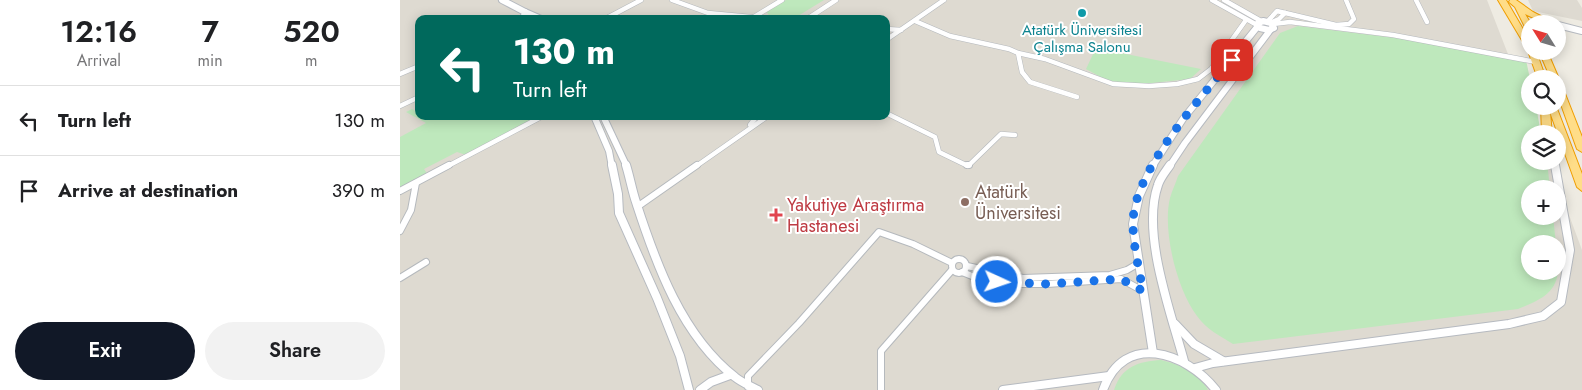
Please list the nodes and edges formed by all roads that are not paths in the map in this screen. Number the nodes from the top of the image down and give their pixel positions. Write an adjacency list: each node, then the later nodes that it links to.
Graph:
1 (502, 0): 13 (main road)
2 (641, 0): 17 (street)
3 (672, 0): 18 (street)
4 (782, 0): 19 (street)
5 (836, 0): 20 (street)
6 (944, 0): 25 (street)
7 (1212, 0): 24 (street)
8 (1224, 0): 27 (street)
9 (1346, 0): 27 (street)
10 (1416, 0): 26 (street)
11 (1502, 0): 14 (highway)
12 (1513, 1): 21 (highway); 22 (highway)
13 (525, 12): 15 (main road); 16 (main road)
14 (1510, 12): 23 (highway); 31 (highway)
15 (525, 15)
16 (532, 15)
17 (613, 15)
18 (733, 15)
19 (756, 15)
20 (813, 15)
21 (1522, 15)
22 (1532, 15)
23 (1521, 18)
24 (1246, 20): 27 (street); 34 (street)
25 (914, 21): 30 (street); 34 (street)
26 (1428, 22)
27 (1265, 24): 35 (street); 61 (main road); 66 (main road)
28 (890, 29): 30 (street)
29 (1566, 29): 32 (main road)
30 (901, 30): 33 (street)
31 (1521, 31)
32 (1582, 33)
33 (890, 37)
34 (1018, 53): 39 (street)
35 (1536, 62): 37 (highway)
36 (415, 68): 38 (street)
37 (1539, 70)
38 (400, 74)
39 (1077, 97)
40 (415, 99): 41 (street)
41 (400, 106)
42 (1566, 106): 52 (highway)
43 (890, 115): 51 (street)
44 (1555, 115): 56 (highway)
45 (536, 120): 55 (street)
46 (596, 120): 74 (main road)
47 (605, 120): 58 (main road)
48 (754, 120): 50 (street)
49 (761, 120): 50 (street)
50 (745, 130): 58 (street)
51 (1015, 135)
52 (1580, 140): 53 (highway)
53 (1582, 149)
54 (1556, 170): 69 (main road)
55 (416, 183): 57 (street); 59 (street)
56 (1582, 187)
57 (400, 191)
58 (637, 207): 71 (main road)
59 (400, 231)
60 (426, 262): 64 (street)
61 (1138, 263): 63 (street); 65 (main road)
62 (952, 266): 63 (street); 63 (street); 73 (street); 76 (street)
63 (965, 269): 65 (street)
64 (400, 278)
65 (1143, 291): 67 (main road)
66 (1174, 322): 68 (main road); 69 (main road)
67 (1154, 353): 68 (main road); 72 (main road)
68 (1184, 361): 70 (main road)
69 (1225, 362): 70 (main road)
70 (1195, 368): 79 (main road)
71 (730, 375): 73 (main road); 75 (main road)
72 (1109, 376): 77 (main road); 78 (main road)
73 (746, 386)
74 (689, 390)
75 (700, 390)
76 (881, 390)
77 (1002, 390)
78 (1103, 390)
79 (1216, 390)

